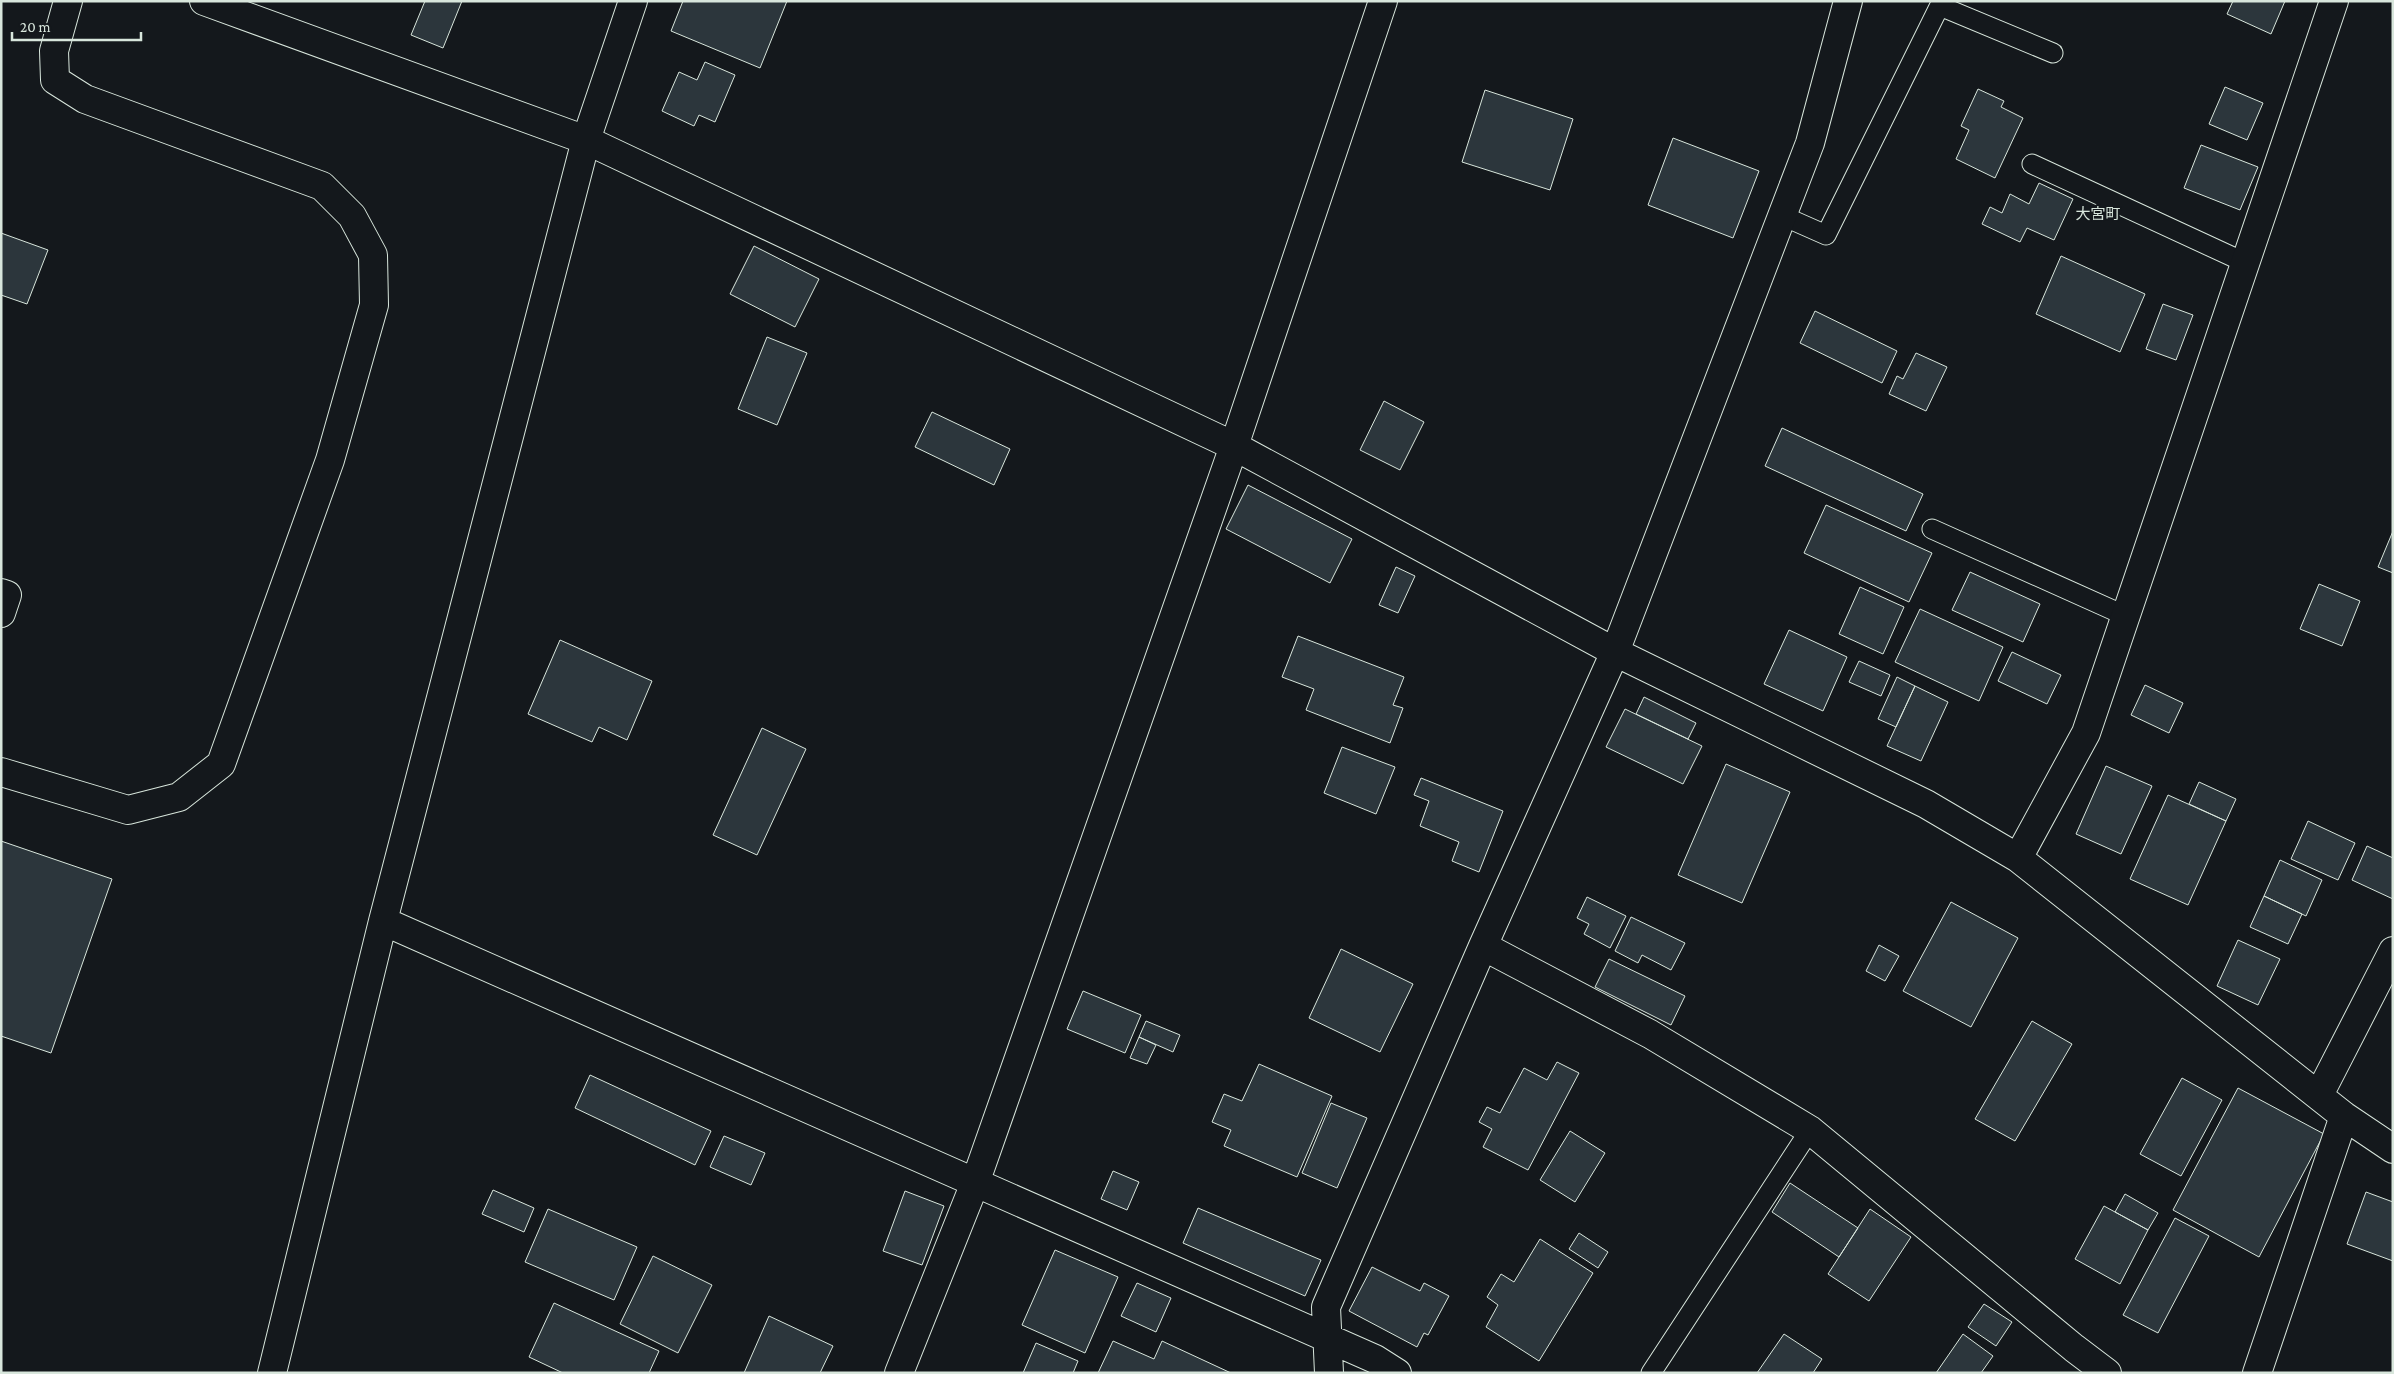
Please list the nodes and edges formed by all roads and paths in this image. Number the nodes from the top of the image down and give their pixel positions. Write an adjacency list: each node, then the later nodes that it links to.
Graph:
1 (68, 1): 19 (street)
2 (204, 1): 9 (street)
3 (633, 1): 9 (street)
4 (1383, 1): 13 (street)
5 (1848, 1): 11 (street)
6 (2334, 1): 12 (street)
7 (1941, 4): 8 (lane); 11 (lane)
8 (2053, 53)
9 (586, 140): 13 (street); 21 (street)
10 (2032, 164): 12 (lane)
11 (1783, 216): 18 (street)
12 (2246, 263): 17 (street)
13 (1234, 446): 18 (street); 28 (street)
14 (1932, 529): 17 (lane)
15 (1, 593): 16 (street)
16 (1, 613)
17 (2126, 616): 20 (street)
18 (1615, 652): 20 (street); 22 (street)
19 (1, 772)
20 (2018, 858): 24 (street)
21 (383, 921): 28 (street); 30 (street)
22 (1483, 946): 26 (street); 29 (street)
23 (2393, 951): 24 (street)
24 (2320, 1095): 25 (street)
25 (2344, 1116): 27 (street); 36 (street)
26 (1810, 1130): 34 (lane); 35 (street)
27 (2393, 1149)
28 (975, 1183): 29 (street); 31 (street)
29 (1328, 1340): 32 (street); 33 (street)
30 (272, 1373)
31 (899, 1373)
32 (1329, 1373)
33 (1397, 1373)
34 (1650, 1373)
35 (2108, 1373)
36 (2257, 1373)

